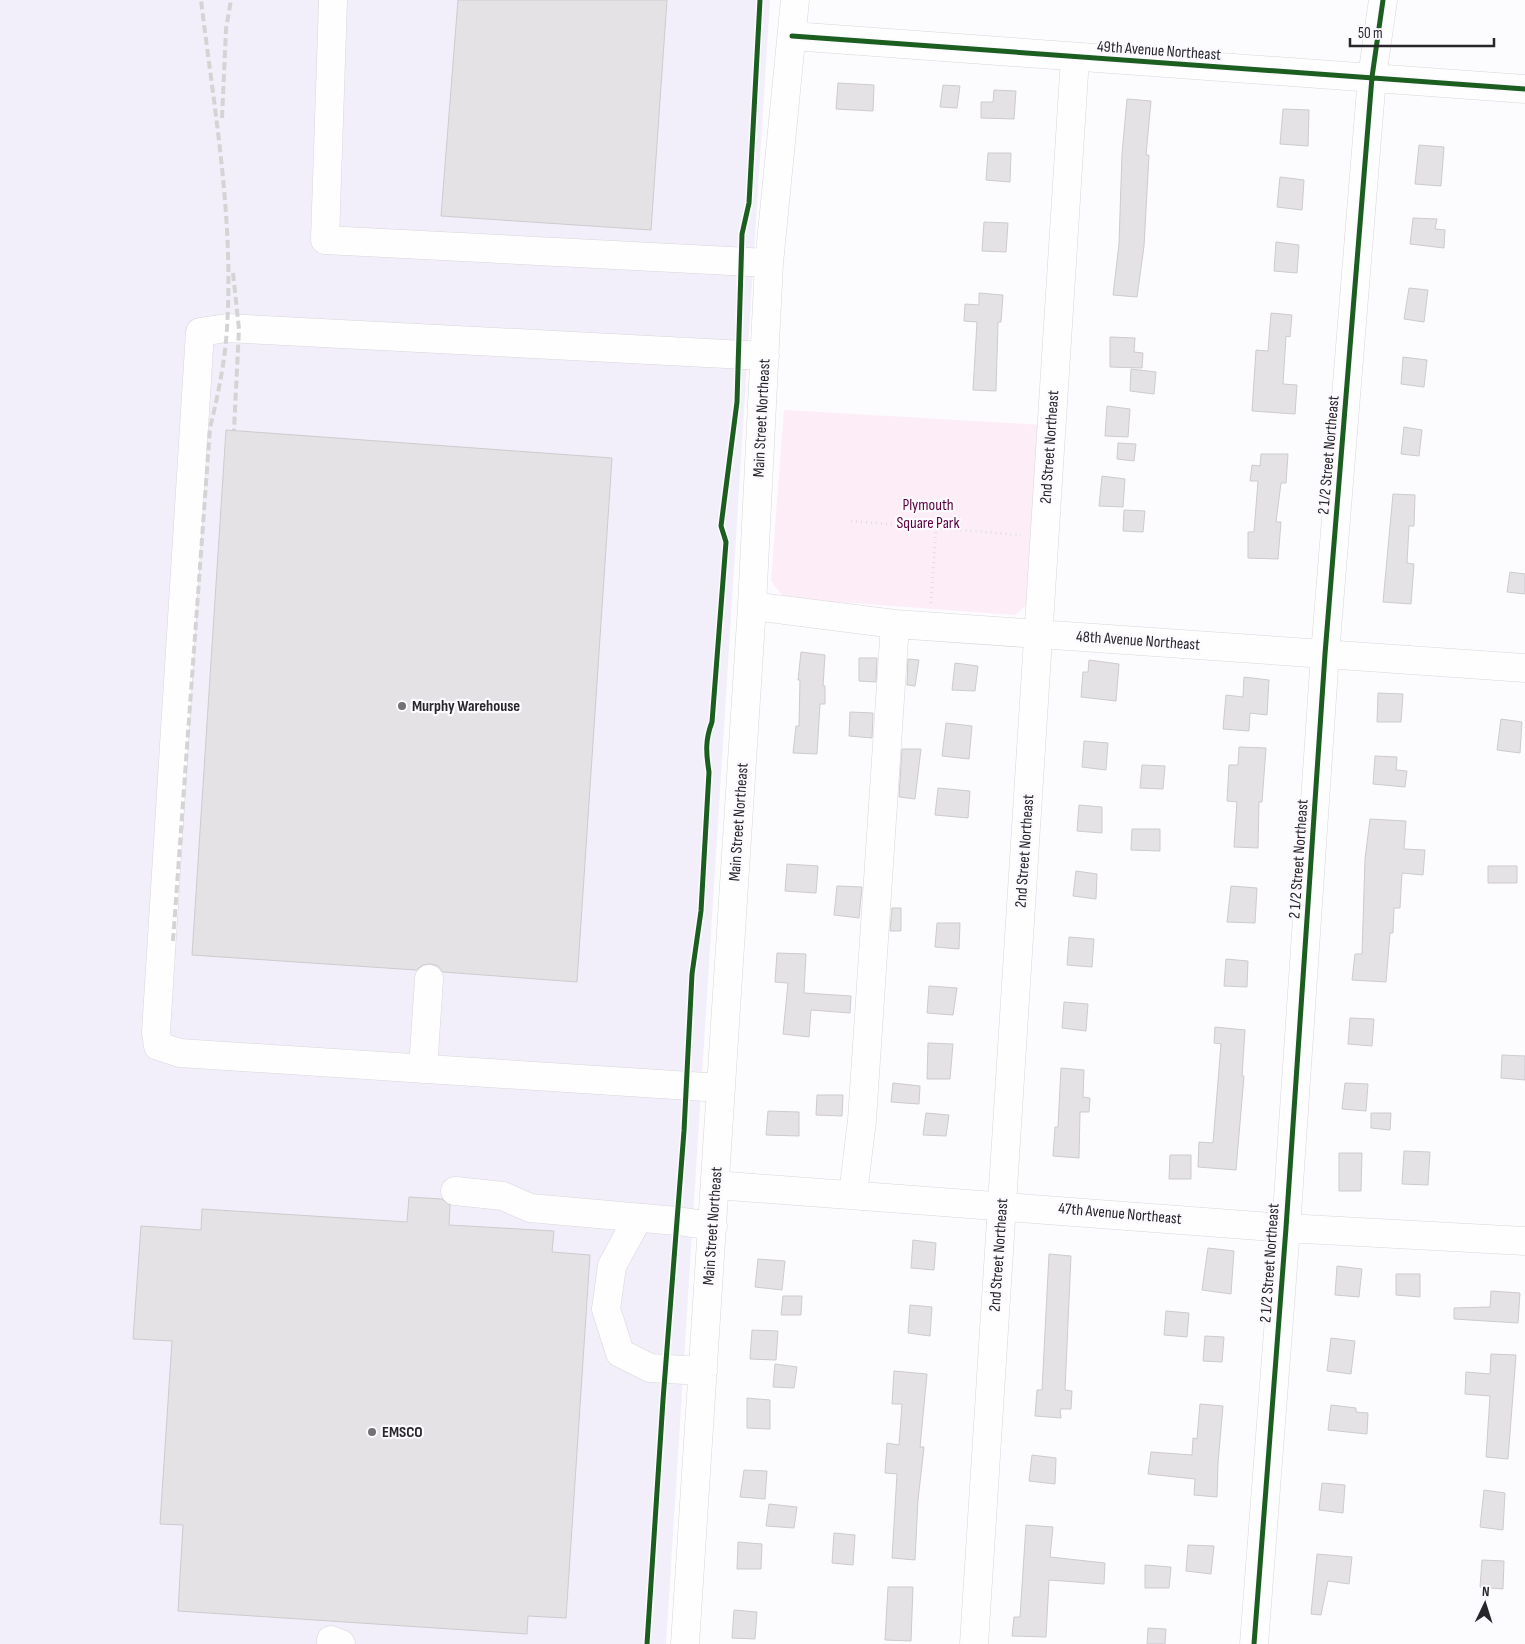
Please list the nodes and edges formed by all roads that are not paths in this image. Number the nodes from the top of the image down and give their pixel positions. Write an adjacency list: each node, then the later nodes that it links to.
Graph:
1 (333, 0): 8 (street)
2 (795, 0): 4 (street, Main Street Northeast)
3 (1383, 0): 6 (street, 2 1/2 Street Northeast)
4 (792, 36): 5 (street, 49th Avenue Northeast); 8 (street, Main Street Northeast)
5 (1075, 58): 6 (street, 49th Avenue Northeast); 12 (street, 2nd Street Northeast)
6 (1372, 77): 7 (street, 49th Avenue Northeast); 13 (street, 2 1/2 Street Northeast)
7 (1525, 89)
8 (769, 263): 9 (street, Main Street Northeast)
9 (765, 356): 10 (street, Main Street Northeast); 16 (street)
10 (752, 606): 11 (street, 48th Avenue Northeast); 17 (street, Main Street Northeast)
11 (896, 624): 12 (street, 48th Avenue Northeast); 20 (street)
12 (1038, 634): 13 (street, 48th Avenue Northeast); 21 (street, 2nd Street Northeast)
13 (1325, 654): 14 (street, 48th Avenue Northeast); 24 (street, 2 1/2 Street Northeast)
14 (1525, 668)
15 (429, 979): 16 (street)
16 (423, 1069): 17 (street)
17 (721, 1088): 18 (street, Main Street Northeast)
18 (715, 1185): 20 (street, 47th Avenue Northeast); 23 (street, Main Street Northeast)
19 (455, 1191): 22 (street)
20 (853, 1194): 21 (street, 47th Avenue Northeast)
21 (1002, 1205): 24 (street, 47th Avenue Northeast); 28 (street, 2nd Street Northeast)
22 (638, 1218): 23 (street); 26 (street)
23 (713, 1226): 26 (street, Main Street Northeast)
24 (1286, 1228): 25 (street, 47th Avenue Northeast); 29 (street, 2 1/2 Street Northeast)
25 (1525, 1241)
26 (703, 1371): 27 (street, Main Street Northeast)
27 (685, 1644)
28 (974, 1644)
29 (1254, 1644)

